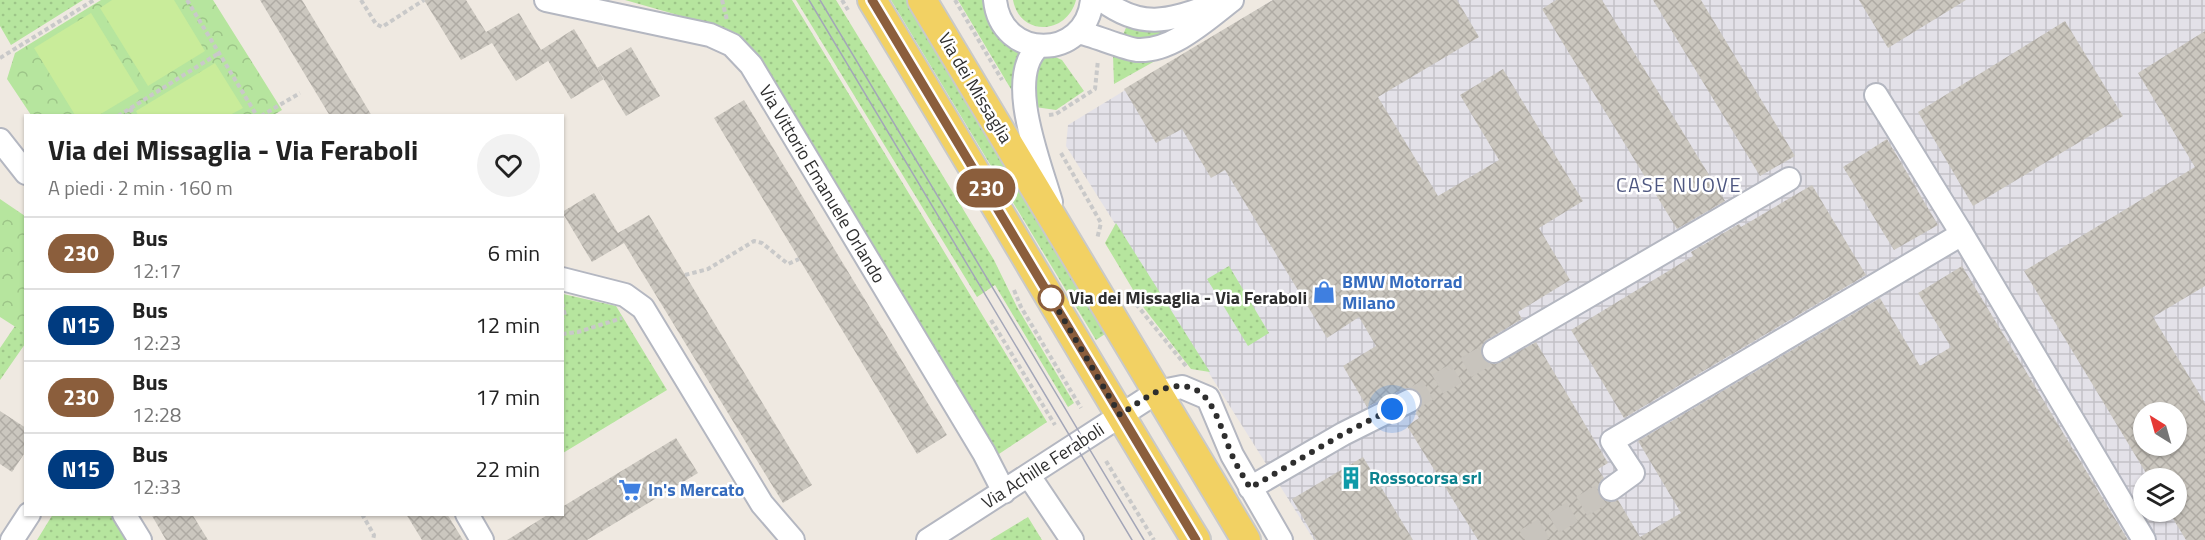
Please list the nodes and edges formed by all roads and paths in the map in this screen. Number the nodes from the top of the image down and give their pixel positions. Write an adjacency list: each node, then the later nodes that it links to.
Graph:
1 (94, 0): 17 (path)
2 (187, 0): 15 (path)
3 (361, 0): 4 (path)
4 (424, 0)
5 (546, 0): 51 (street, Via Vittorio Emanuele Orlando)
6 (872, 0): 45 (main road)
7 (922, 0): 31 (main road, Via dei Missaglia)
8 (955, 0): 18 (path)
9 (995, 0): 14 (street)
10 (1092, 0): 13 (street)
11 (1101, 0): 12 (street)
12 (1230, 0): 13 (street)
13 (1078, 32): 14 (street)
14 (1039, 46): 31 (street)
15 (219, 53): 21 (path); 24 (path)
16 (1098, 54): 26 (path)
17 (0, 58)
18 (1006, 87)
19 (300, 93): 25 (path)
20 (1876, 95): 32 (street)
21 (130, 108): 22 (path); 23 (path)
22 (121, 114)
23 (133, 114)
24 (258, 114)
25 (263, 114)
26 (1051, 124)
27 (0, 140): 29 (street)
28 (1059, 149): 33 (path)
29 (24, 170)
30 (1789, 179): 41 (street)
31 (1058, 224): 43 (main road, Via dei Missaglia)
32 (1962, 234): 50 (street); 67 (street)
33 (1099, 244)
34 (799, 259): 35 (path)
35 (685, 275)
36 (564, 280): 38 (street)
37 (1131, 296): 42 (path)
38 (643, 308): 40 (path); 60 (street)
39 (991, 320): 46 (path)
40 (564, 334)
41 (1494, 351)
42 (1190, 372)
43 (1157, 392): 45 (street, Via Achille Feraboli); 49 (street); 65 (main road, Via dei Missaglia)
44 (1409, 401): 49 (street)
45 (1120, 415): 48 (street, Via Achille Feraboli); 64 (main road)
46 (1055, 425)
47 (1106, 461): 63 (path)
48 (1029, 476): 51 (street, Via Achille Feraboli); 62 (street)
49 (1250, 488): 66 (street)
50 (1611, 489)
51 (1004, 492): 61 (street, Via Achille Feraboli)
52 (28, 516): 56 (street)
53 (125, 516): 57 (street)
54 (363, 516): 58 (path)
55 (467, 516): 59 (street)
56 (12, 540)
57 (140, 540)
58 (373, 540)
59 (483, 540)
60 (793, 540)
61 (928, 540)
62 (1072, 540)
63 (1154, 540)
64 (1196, 540)
65 (1246, 540)
66 (1281, 540)
67 (2144, 540)

